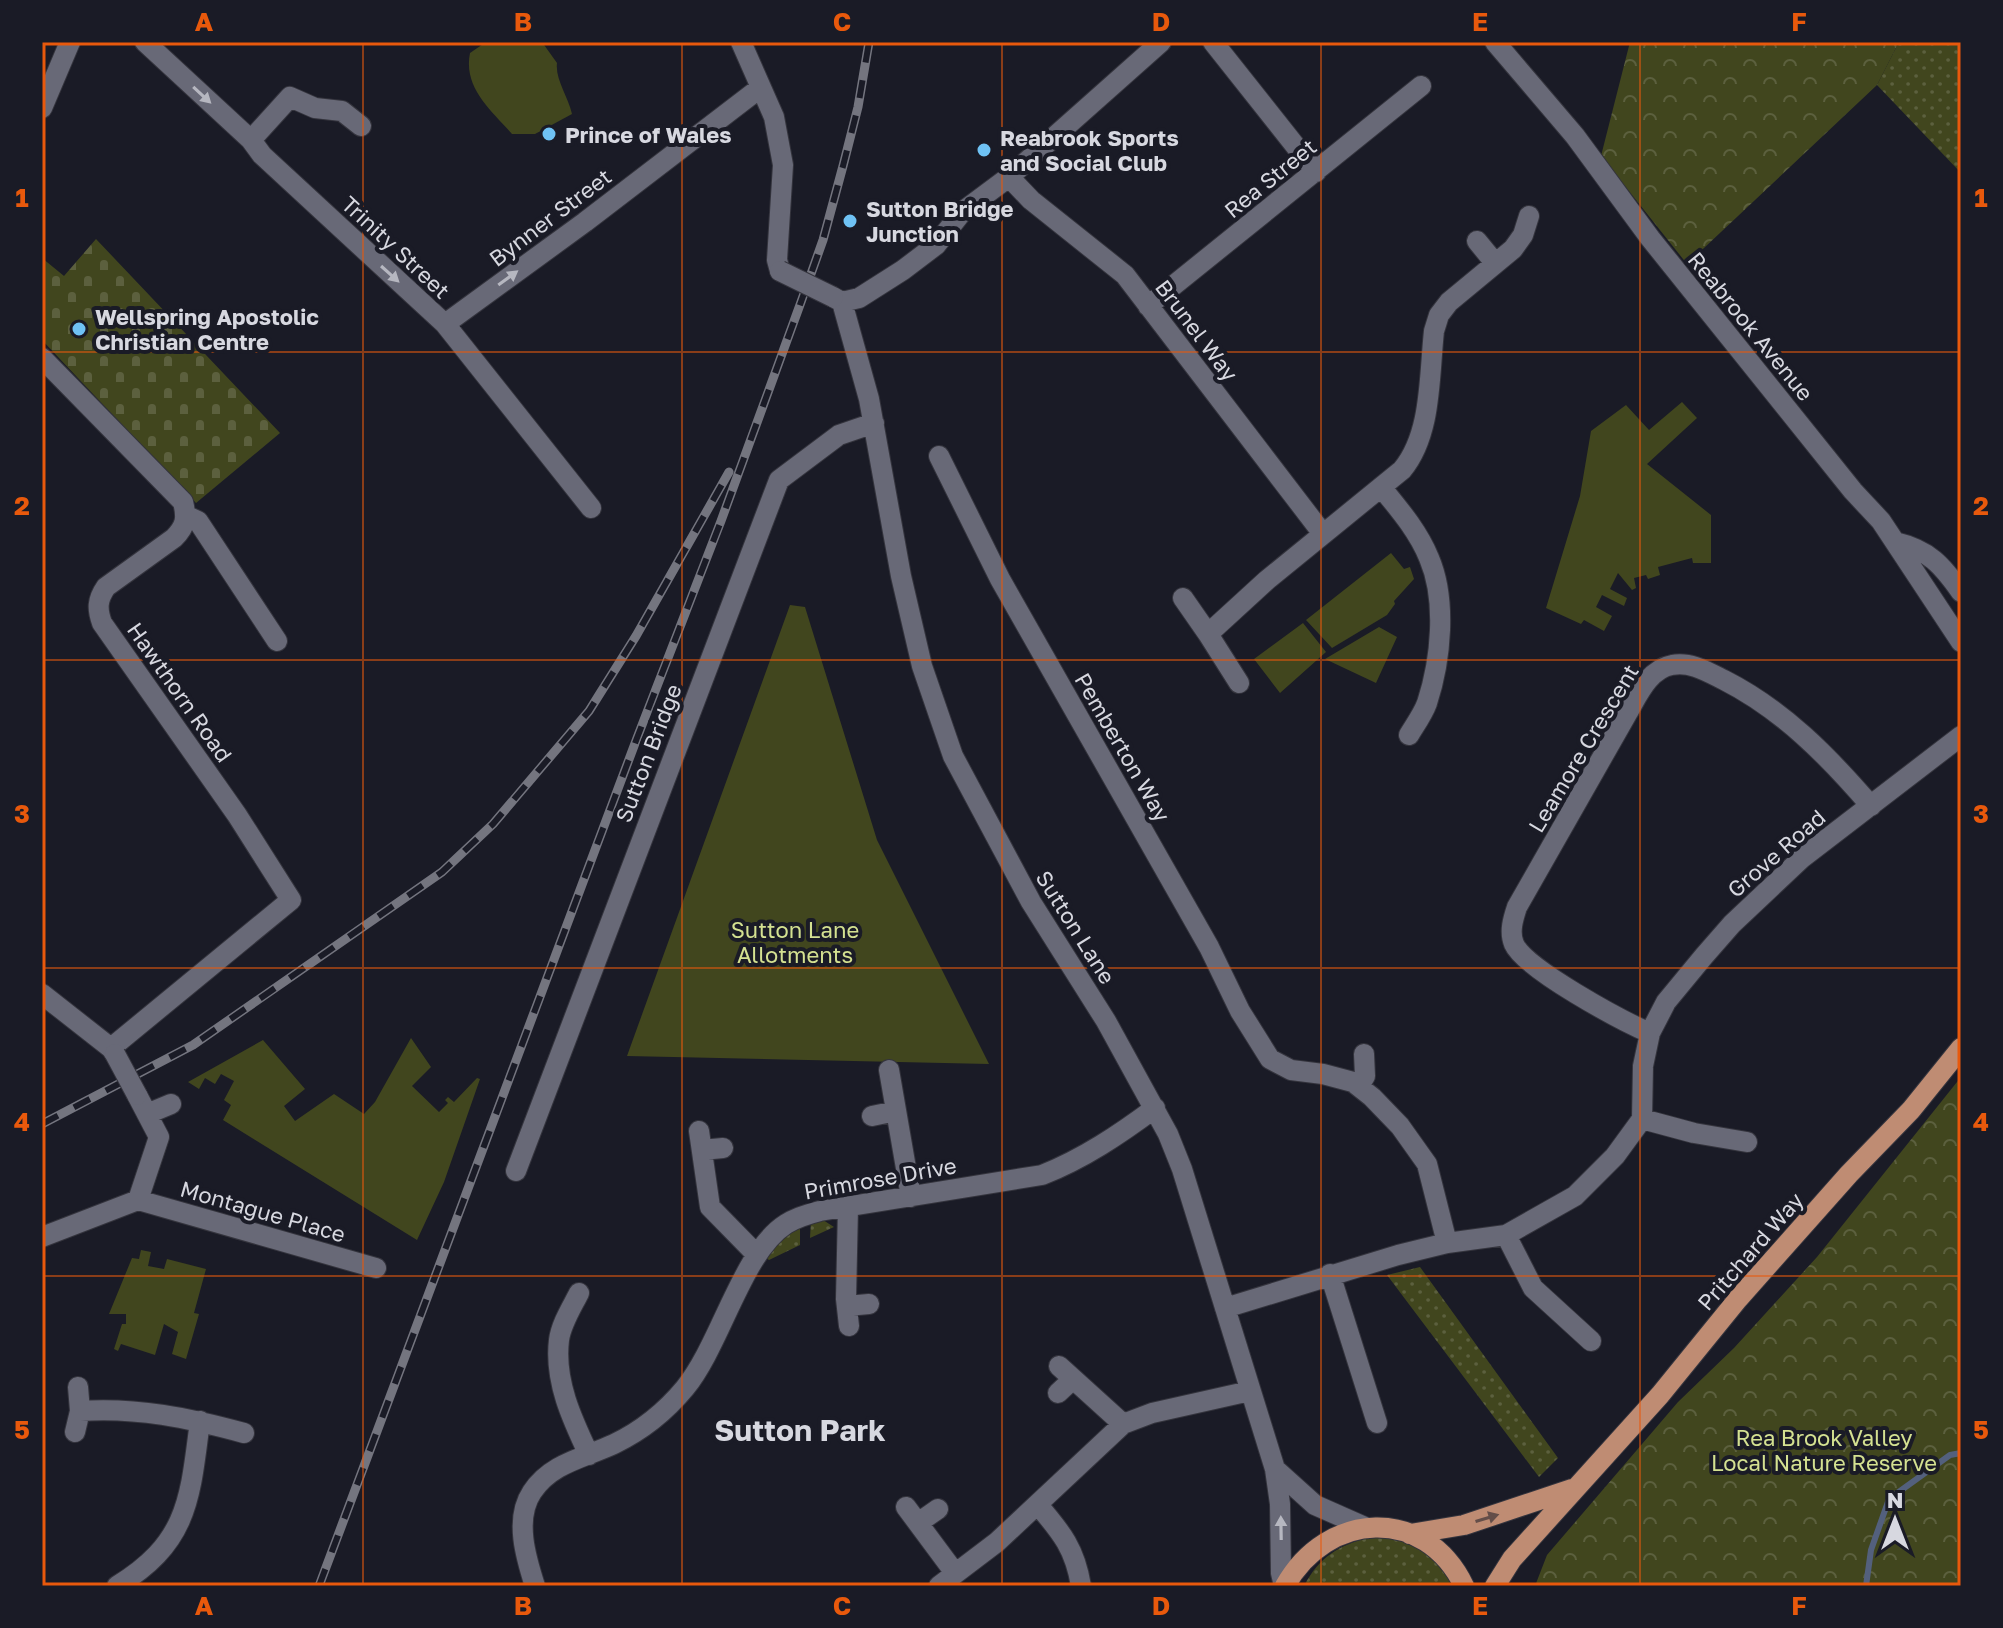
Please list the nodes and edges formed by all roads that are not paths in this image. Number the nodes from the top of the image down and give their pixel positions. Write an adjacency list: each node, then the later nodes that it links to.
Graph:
1 (70, 42): 9 (street)
2 (145, 42): 11 (street, Trinity Street, one-way to 11)
3 (741, 42): 8 (street)
4 (1161, 42): 13 (street)
5 (1213, 42): 12 (street)
6 (1495, 42): 27 (street, Reabrook Avenue)
7 (1421, 86): 12 (street, Rea Street)
8 (760, 88): 17 (street, bridge); 19 (street, Bynner Street, one-way to 8)
9 (42, 108)
10 (361, 126): 11 (street)
11 (251, 140): 19 (street, Trinity Street, one-way to 19)
12 (1316, 172): 18 (street, Rea Street)
13 (1009, 177): 17 (street); 18 (street, Brunel Way)
14 (1529, 216): 16 (street)
15 (1477, 241): 16 (street)
16 (1495, 263): 23 (street)
17 (845, 299): 21 (street, Sutton Lane)
18 (1148, 306): 26 (street, Brunel Way)
19 (445, 324): 24 (street, Trinity Street)
20 (42, 358): 25 (street)
21 (874, 423): 45 (street, Sutton Lane); 52 (street, Sutton Bridge)
22 (939, 456): 43 (street, Pemberton Way)
23 (1381, 487): 26 (street); 34 (street)
24 (591, 508)
25 (187, 516): 31 (street); 40 (street, Hawthorn Road)
26 (1323, 534): 30 (street)
27 (1895, 542): 28 (street, Reabrook Avenue); 32 (street, Reabrook Avenue)
28 (1961, 592)
29 (1183, 598): 30 (street)
30 (1208, 634): 33 (street)
31 (277, 641)
32 (1961, 642)
33 (1239, 683)
34 (1409, 735)
35 (1961, 736): 36 (street, Grove Road)
36 (1871, 806): 38 (street, Grove Road); 38 (street, Leamore Crescent)
37 (42, 994): 40 (street)
38 (1650, 1033): 49 (street, Grove Road)
39 (1961, 1048): 77 (main road, Pritchard Way)
40 (113, 1051): 47 (street, bridge)
41 (1364, 1054): 43 (street)
42 (889, 1070): 46 (street)
43 (1359, 1086): 58 (street)
44 (171, 1104): 47 (street)
45 (1155, 1108): 53 (street, Primrose Drive); 64 (street, Sutton Lane)
46 (896, 1111): 48 (street); 53 (street)
47 (147, 1114): 54 (street)
48 (872, 1116)
49 (1642, 1119): 50 (street); 56 (street)
50 (1747, 1142)
51 (723, 1148): 59 (street)
52 (516, 1171)
53 (911, 1197): 55 (street, Primrose Drive)
54 (138, 1200): 57 (street); 60 (street, Montague Place)
55 (848, 1207): 59 (street, Primrose Drive); 63 (street)
56 (1506, 1235): 58 (street); 65 (street)
57 (42, 1237)
58 (1447, 1243): 61 (street)
59 (757, 1255): 75 (street, Primrose Drive)
60 (376, 1268)
61 (1330, 1274): 64 (street); 71 (street)
62 (579, 1293): 75 (street)
63 (869, 1304)
64 (1225, 1308): 68 (street, Sutton Lane)
65 (1591, 1341)
66 (1063, 1379): 72 (street)
67 (78, 1387): 69 (street)
68 (1250, 1391): 72 (street); 76 (street, Sutton Lane)
69 (80, 1411): 70 (street); 73 (street)
70 (200, 1421): 74 (street); 83 (street)
71 (1377, 1423)
72 (1123, 1424): 78 (street)
73 (75, 1432)
74 (244, 1433)
75 (589, 1455): 84 (street, Primrose Drive)
76 (1275, 1469): 80 (street); 86 (street, Sutton Lane, one-way to 76)
77 (1577, 1488): 81 (main road, one-way to 77); 88 (main road, Pritchard Way)
78 (1038, 1505): 82 (street); 85 (street)
79 (938, 1509): 82 (street)
80 (1367, 1528): 81 (main road); 86 (main road)
81 (1410, 1534): 87 (main road)
82 (947, 1580)
83 (117, 1586)
84 (535, 1586)
85 (1081, 1586)
86 (1284, 1586)
87 (1464, 1586)
88 (1495, 1586)

